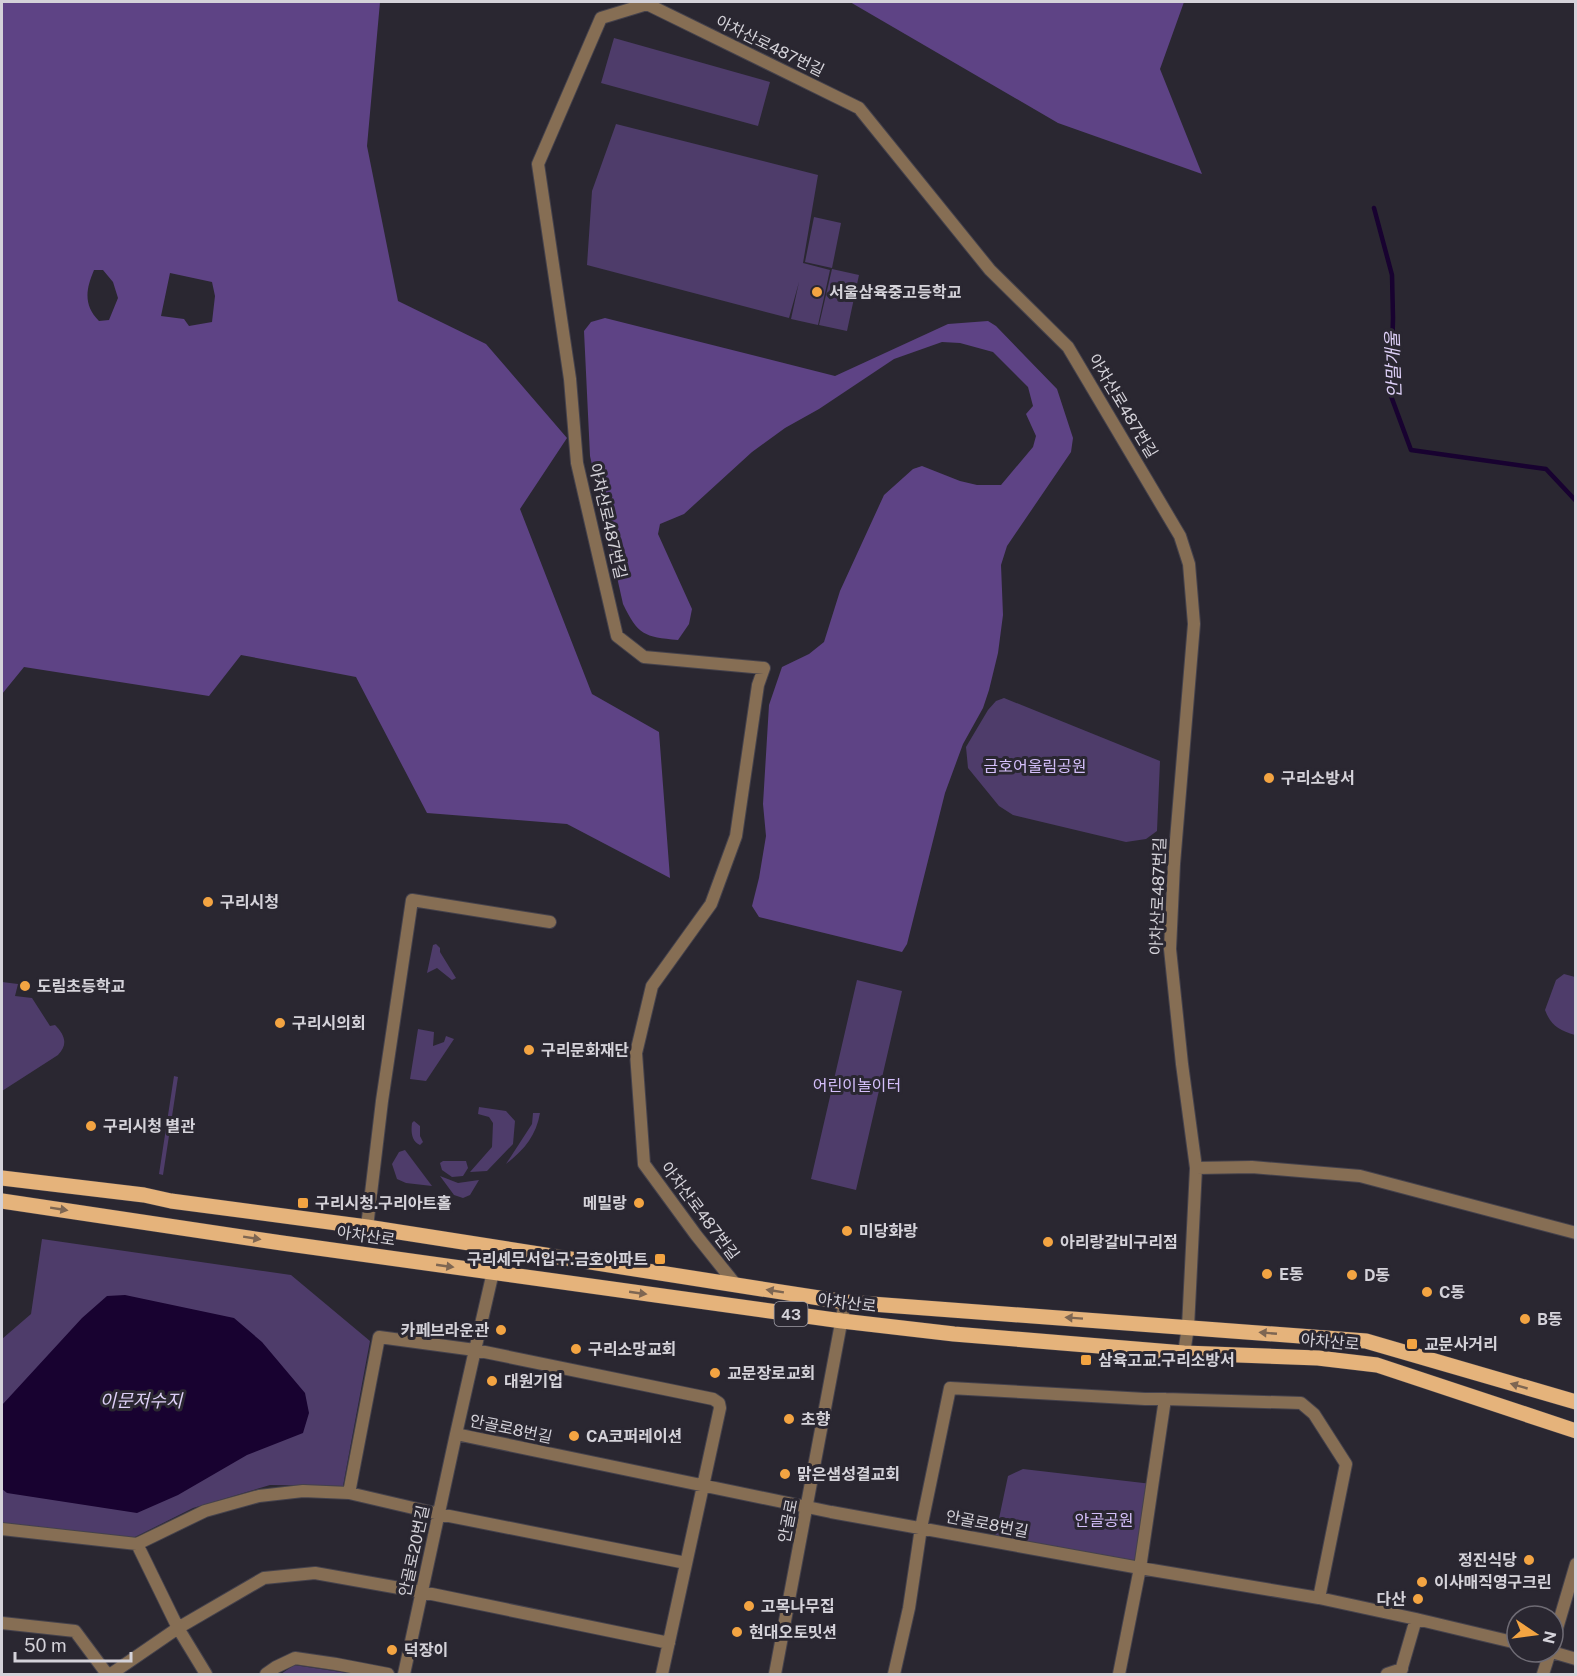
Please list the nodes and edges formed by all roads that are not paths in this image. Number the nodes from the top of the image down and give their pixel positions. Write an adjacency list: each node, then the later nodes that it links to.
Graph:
1 (550, 922): 5 (street)
2 (1196, 1168): 6 (street); 8 (street, 아차산로487번길); 11 (street, 아차산로487번길)
3 (2, 1178): 5 (main road, 아차산로 / 43)
4 (2, 1201): 7 (main road, 아차산로 / 43, one-way to 7)
5 (367, 1227): 8 (main road, 아차산로 / 43)
6 (1575, 1233)
7 (493, 1272): 10 (main road, 아차산로 / 43, one-way to 10); 12 (street, 안골로8번길)
8 (736, 1285): 9 (main road, 아차산로 / 43, one-way to 8)
9 (845, 1302): 10 (street, 안골로); 11 (main road, 아차산로 / 43, one-way to 9)
10 (842, 1321): 13 (main road, 아차산로 / 43); 20 (street, 안골로)
11 (1188, 1327): 13 (street, 아차산로487번길); 15 (main road, 아차산로 / 43, one-way to 11)
12 (475, 1350): 17 (street, 안골로8번길); 18 (street); 19 (street)
13 (1184, 1353): 16 (main road, 아차산로 / 43)
14 (1165, 1400): 22 (street); 27 (street); 29 (street)
15 (1575, 1402)
16 (1575, 1431)
17 (456, 1434): 18 (street, 안골로8번길); 21 (street, 안골로20번길)
18 (703, 1486): 20 (street, 안골로8번길); 25 (street)
19 (349, 1493): 21 (street); 24 (street)
20 (808, 1507): 22 (street, 안골로8번길); 43 (street, 안골로)
21 (439, 1514): 25 (street); 28 (street, 안골로20번길)
22 (921, 1528): 27 (street, 안골로8번길); 44 (street)
23 (2, 1529): 24 (street)
24 (137, 1544): 33 (street)
25 (686, 1563): 35 (street)
26 (1575, 1564): 30 (street)
27 (1140, 1568): 29 (street, 안골로8번길); 45 (street)
28 (422, 1592): 33 (street); 35 (street); 41 (street, 안골로20번길)
29 (1319, 1598): 31 (street, 안골로8번길)
30 (1564, 1604)
31 (1416, 1618): 34 (street, 안골로8번길); 36 (street)
32 (2, 1623): 37 (street)
33 (177, 1628): 37 (street); 38 (street)
34 (1505, 1640)
35 (669, 1643): 42 (street)
36 (1401, 1672): 46 (street)
37 (109, 1674)
38 (206, 1674)
39 (266, 1674): 40 (street)
40 (388, 1674)
41 (404, 1674)
42 (662, 1674)
43 (776, 1674)
44 (894, 1674)
45 (1119, 1674)
46 (1387, 1674)

